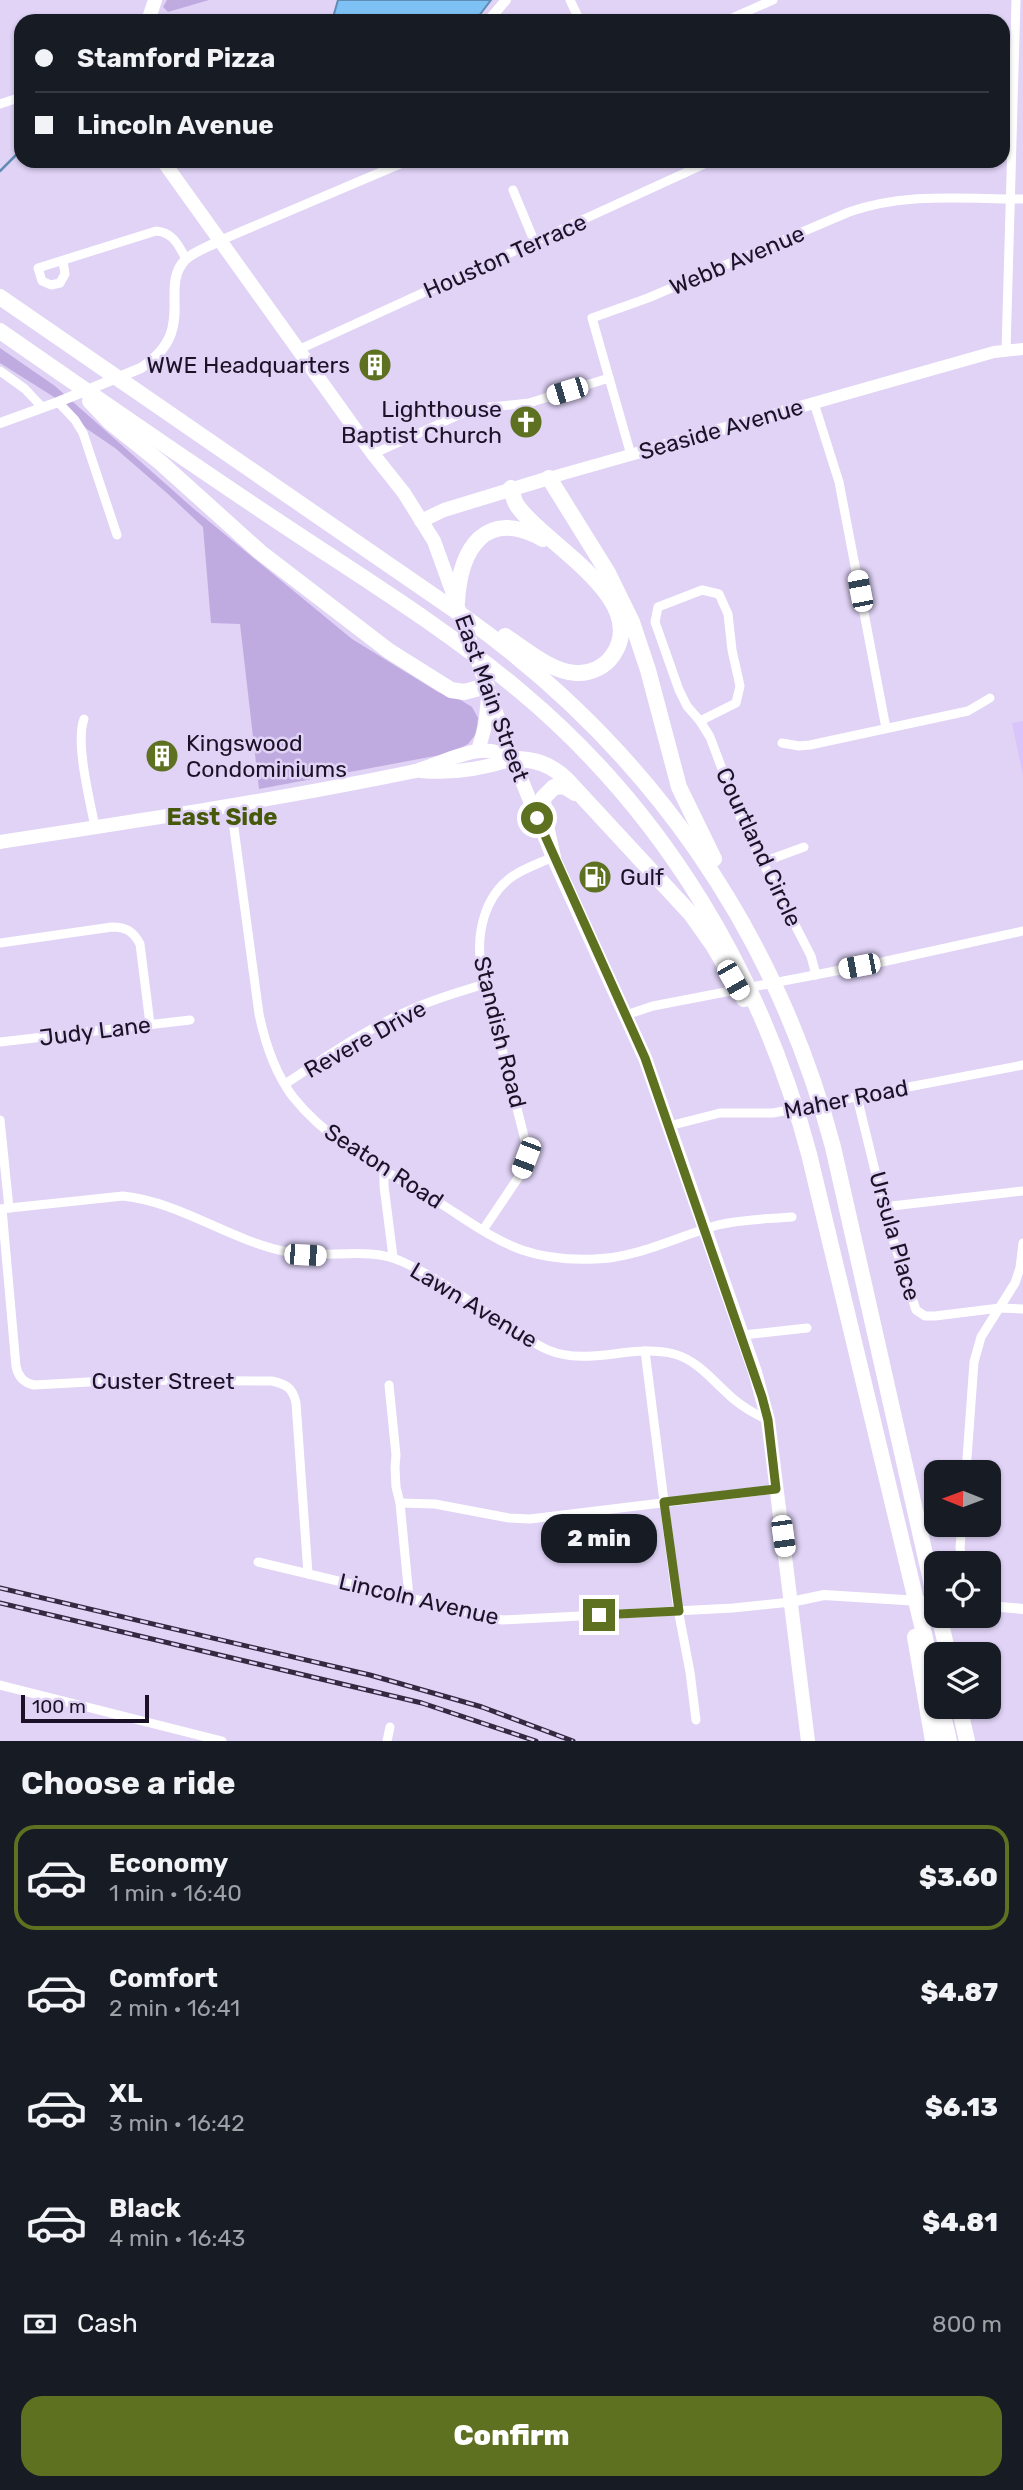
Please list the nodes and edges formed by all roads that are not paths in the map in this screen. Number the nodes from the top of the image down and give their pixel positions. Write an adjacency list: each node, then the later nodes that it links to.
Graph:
1 (506, 0): 4 (street)
2 (773, 0): 5 (street)
3 (1016, 0): 7 (street)
4 (494, 14)
5 (741, 14)
6 (1010, 47): 7 (street)
7 (1015, 47): 12 (street)
8 (168, 168): 14 (main road, East Main Street)
9 (391, 168): 14 (street)
10 (696, 168): 15 (street, Houston Terrace)
11 (513, 190): 15 (street)
12 (1010, 199): 13 (street, Webb Avenue); 22 (street); 24 (street, Webb Avenue)
13 (1023, 199)
14 (219, 241): 16 (street); 21 (main road, East Main Street)
15 (535, 243): 21 (street, Houston Terrace)
16 (186, 259): 17 (street); 25 (street)
17 (63, 261)
18 (0, 297): 36 (highway)
19 (0, 331): 28 (highway)
20 (1023, 348): 22 (main road, Seaside Avenue)
21 (298, 351): 30 (main road, East Main Street)
22 (1006, 351): 26 (main road, Seaside Avenue)
23 (0, 371): 27 (street)
24 (609, 378): 30 (street); 31 (street, Webb Avenue)
25 (58, 402): 27 (street); 35 (street)
26 (814, 403): 31 (main road, Seaside Avenue); 43 (street)
27 (42, 407): 29 (street)
28 (117, 419): 39 (highway); 64 (highway)
29 (0, 423)
30 (373, 453): 34 (main road, East Main Street)
31 (631, 455): 32 (main road, Seaside Avenue)
32 (549, 478): 33 (main road, Seaside Avenue); 55 (highway)
33 (511, 488): 34 (main road, Seaside Avenue); 37 (highway)
34 (421, 521): 38 (main road, East Main Street)
35 (117, 535)
36 (349, 538): 37 (highway); 55 (highway)
37 (574, 559): 38 (highway)
38 (455, 596): 39 (main road, East Main Street)
39 (487, 686): 45 (main road); 46 (main road, East Main Street)
40 (990, 698): 43 (street)
41 (84, 719): 49 (street)
42 (700, 721): 42 (street, Courtland Circle); 54 (street, Courtland Circle)
43 (886, 728): 44 (street)
44 (782, 743)
45 (478, 751): 46 (main road); 47 (main road)
46 (513, 758): 47 (main road); 50 (highway); 53 (main road, East Main Street)
47 (443, 767): 48 (main road)
48 (231, 806): 49 (main road); 66 (street, Seaton Road)
49 (95, 827): 51 (main road)
50 (612, 828): 53 (highway); 64 (highway)
51 (0, 842)
52 (804, 847): 54 (street)
53 (553, 857): 59 (street, Standish Road); 60 (main road, East Main Street)
54 (763, 862): 58 (street, Courtland Circle)
55 (739, 916): 90 (highway)
56 (1023, 931): 58 (street)
57 (0, 943): 62 (street)
58 (816, 975): 60 (street)
59 (485, 984): 66 (street, Revere Drive); 75 (street, Standish Road)
60 (626, 1015): 69 (main road, East Main Street)
61 (190, 1020): 62 (street, Judy Lane)
62 (150, 1024): 63 (street, Judy Lane)
63 (0, 1042)
64 (782, 1065): 99 (highway)
65 (1023, 1065): 67 (street, Maher Road)
66 (285, 1084): 70 (street, Seaton Road)
67 (857, 1097): 69 (street, Maher Road); 72 (street, Ursula Place)
68 (0, 1120): 73 (street)
69 (669, 1126): 76 (main road, East Main Street)
70 (384, 1169): 75 (street, Seaton Road); 78 (street)
71 (1023, 1191): 72 (street)
72 (883, 1207): 79 (street, Ursula Place)
73 (4, 1208): 78 (street, Lawn Avenue); 92 (street, Custer Street)
74 (792, 1217): 76 (street, Seaton Road)
75 (483, 1230): 76 (street, Seaton Road)
76 (704, 1230): 82 (main road, East Main Street)
77 (1023, 1243): 79 (street)
78 (393, 1257): 83 (street, Lawn Avenue)
79 (1000, 1308): 80 (street, Ursula Place); 86 (street)
80 (1023, 1309)
81 (807, 1328): 82 (street)
82 (743, 1335): 85 (main road, East Main Street)
83 (645, 1351): 85 (street, Lawn Avenue); 88 (street)
84 (389, 1385): 89 (street)
85 (768, 1420): 87 (main road, East Main Street)
86 (967, 1460)
87 (776, 1489): 88 (street); 94 (main road, East Main Street)
88 (664, 1502): 89 (street); 98 (street)
89 (400, 1503): 93 (street)
90 (925, 1551)
91 (258, 1562): 92 (street, Lincoln Avenue)
92 (308, 1574): 93 (street, Lincoln Avenue)
93 (409, 1597): 98 (street, Lincoln Avenue)
94 (791, 1602): 95 (street); 98 (street, Lincoln Avenue); 108 (main road, East Main Street)
95 (924, 1604)
96 (1001, 1607): 97 (street)
97 (1023, 1609)
98 (679, 1611): 104 (street)
99 (916, 1616): 100 (highway); 109 (highway)
100 (924, 1643)
101 (0, 1685): 106 (street)
102 (944, 1719): 110 (highway)
103 (963, 1719): 111 (highway)
104 (696, 1720)
105 (390, 1727): 107 (street)
106 (222, 1741)
107 (387, 1741)
108 (808, 1741)
109 (933, 1741)
110 (949, 1741)
111 (967, 1741)

